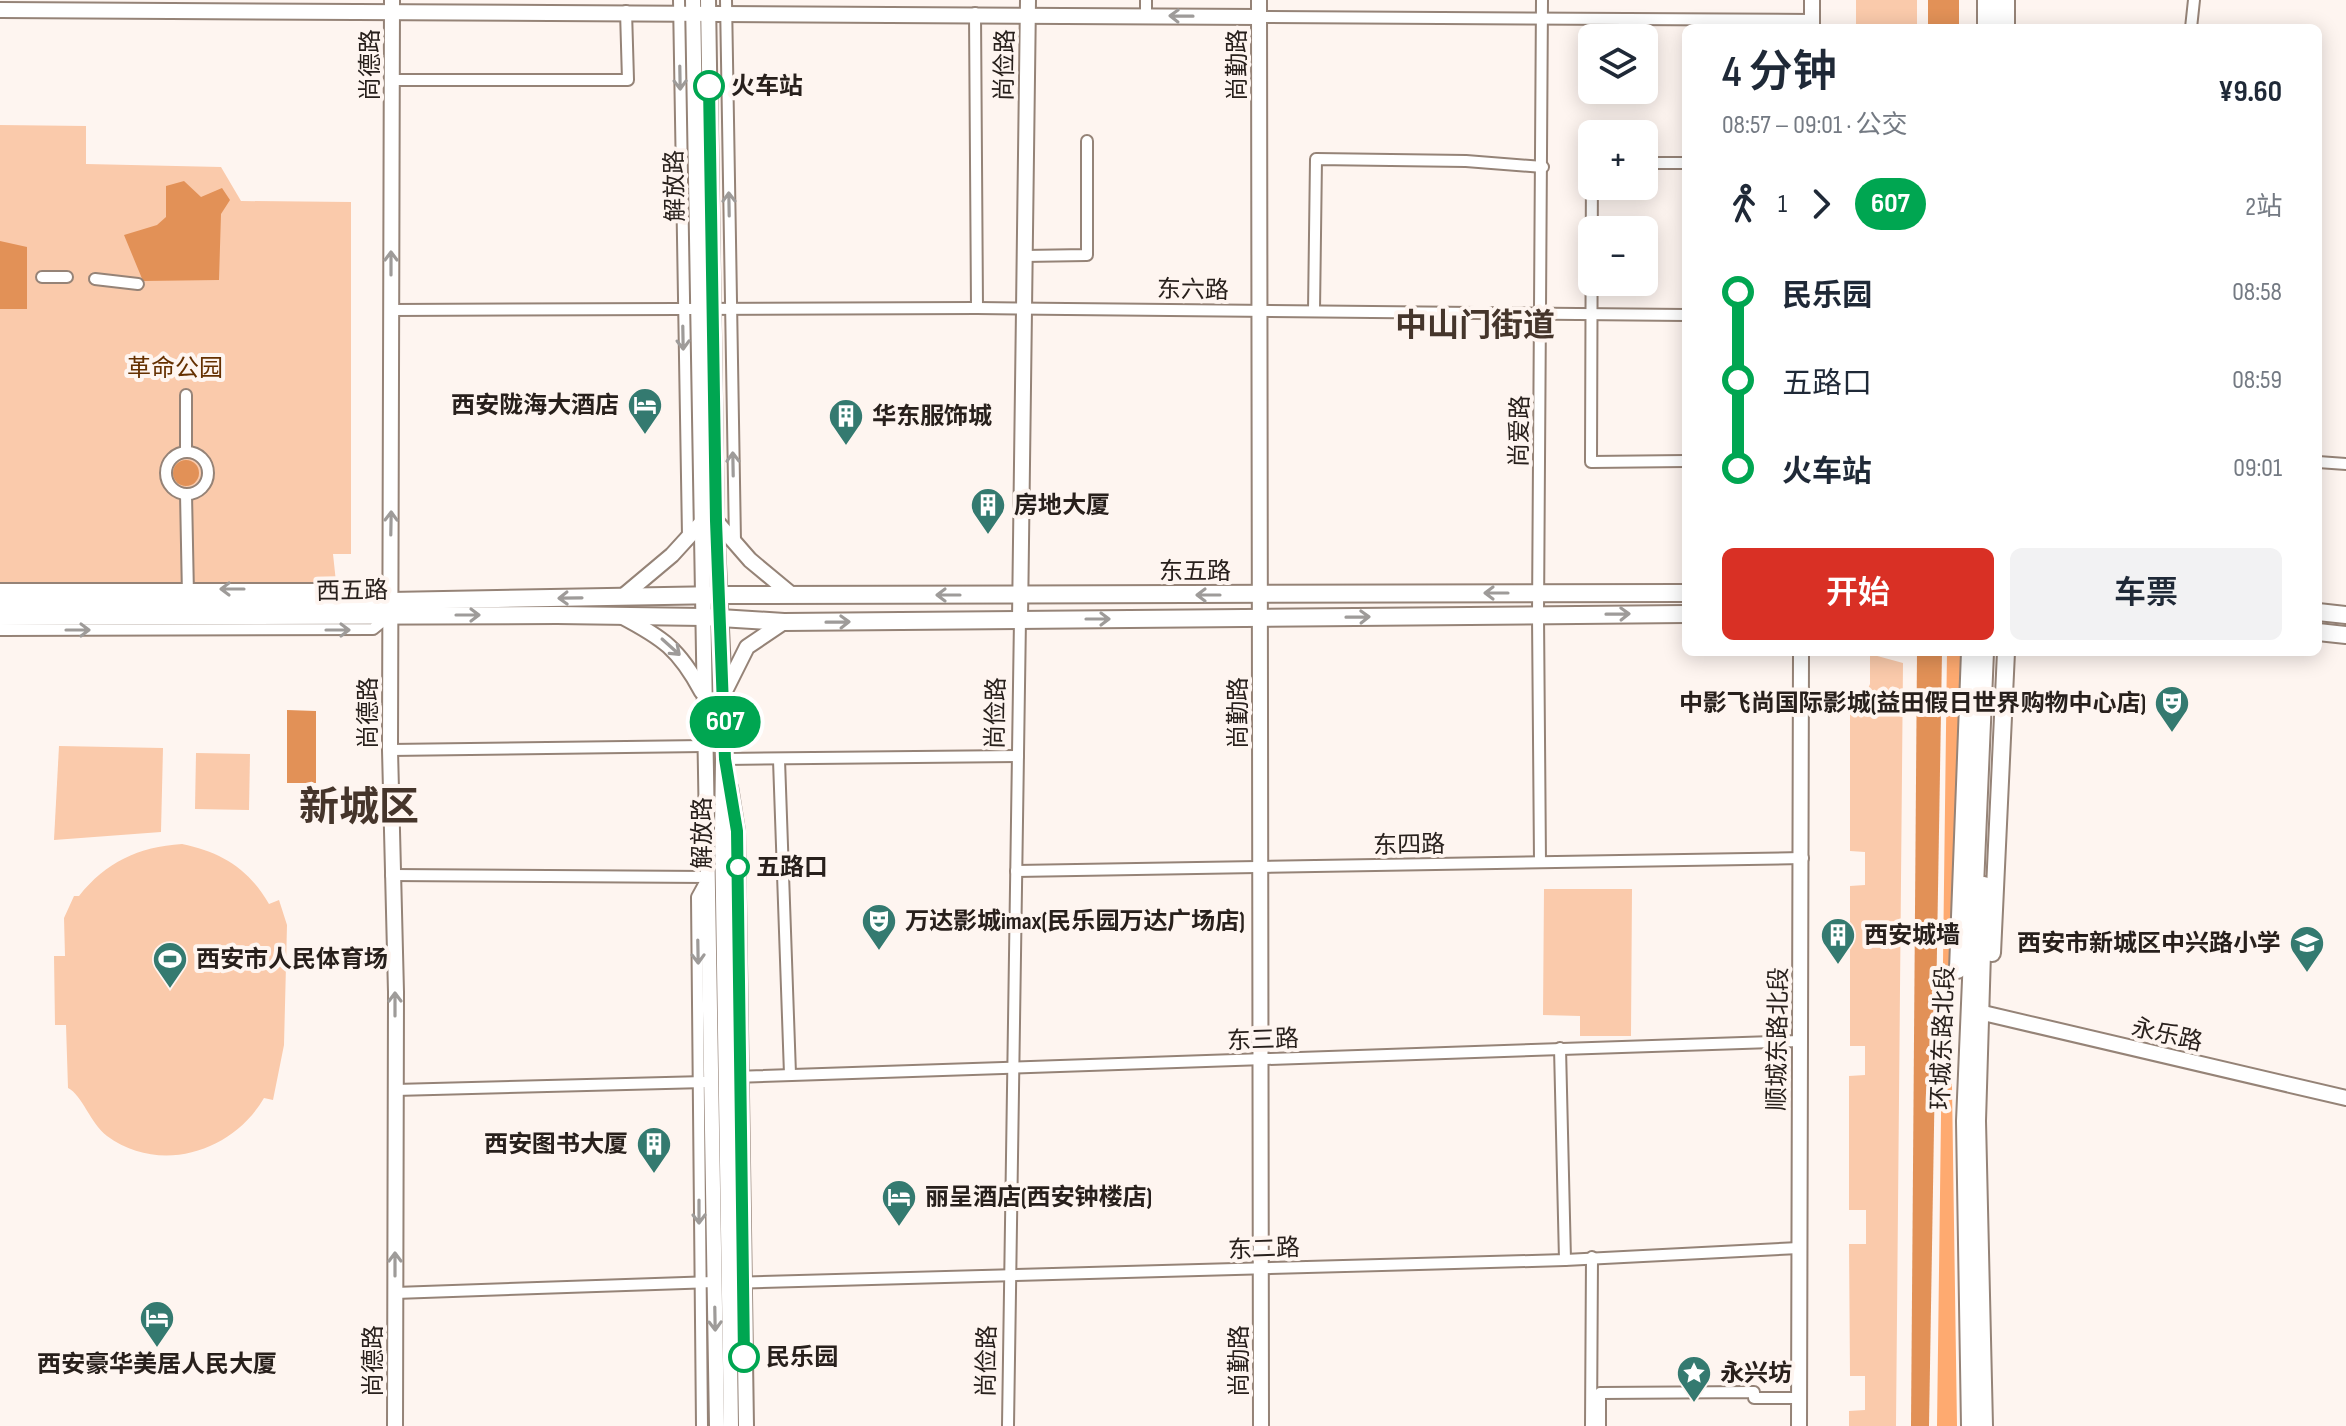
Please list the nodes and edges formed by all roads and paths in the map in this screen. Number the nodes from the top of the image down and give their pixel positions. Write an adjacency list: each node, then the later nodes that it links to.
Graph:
1 (1259, 0): 17 (street, 尚勤路)
2 (1542, 0): 18 (street, 尚爱路)
3 (1812, 0): 19 (street)
4 (1986, 0): 20 (main road)
5 (1998, 0): 21 (main road)
6 (2009, 0): 22 (street)
7 (2194, 0): 23 (street)
8 (110, 5): 9 (street); 14 (street)
9 (392, 6): 15 (street); 24 (street, 尚德路)
10 (693, 6): 11 (street); 15 (street); 35 (street, one-way to 35); 36 (street, 解放路)
11 (726, 6): 16 (street); 37 (street, one-way to 11)
12 (1028, 7): 13 (street); 16 (street); 30 (street, 尚俭路)
13 (1146, 8): 17 (street, one-way to 13)
14 (0, 10)
15 (626, 11): 24 (street)
16 (975, 13): 38 (street)
17 (1259, 17): 18 (street); 41 (street, 尚勤路)
18 (1542, 19): 19 (street); 28 (street, 尚爱路)
19 (1812, 24)
20 (1986, 24)
21 (1998, 24)
22 (2009, 24)
23 (2191, 24)
24 (392, 80): 40 (street, 尚德路, one-way to 24)
25 (1087, 141): 30 (street)
26 (1658, 163): 27 (street)
27 (1682, 163)
28 (1543, 167): 42 (street); 43 (street, 尚爱路)
29 (1592, 200): 44 (street)
30 (1024, 256): 39 (street, 尚俭路)
31 (42, 277): 32 (street)
32 (67, 277)
33 (95, 279): 34 (street)
34 (138, 284)
35 (683, 308): 36 (street, 东六路); 40 (street, 东六路); 53 (street, one-way to 53)
36 (706, 308): 37 (street, 东六路); 52 (street, 解放路)
37 (731, 308): 38 (street, 东六路); 54 (street, one-way to 37)
38 (977, 308): 39 (street, 东六路)
39 (1023, 308): 41 (street, 东六路); 58 (street, 尚俭路)
40 (391, 310): 65 (street, 尚德路, one-way to 40)
41 (1259, 311): 42 (street, 东六路); 59 (street, 尚勤路)
42 (1314, 311): 43 (street, 东六路)
43 (1542, 314): 44 (street, 东六路); 56 (street, 尚爱路)
44 (1590, 314): 45 (street, 东六路); 48 (street)
45 (1682, 315)
46 (186, 395): 47 (street)
47 (186, 452): 51 (street); 51 (street)
48 (1682, 461)
49 (2322, 462): 50 (street)
50 (2346, 464)
51 (186, 494): 60 (street)
52 (710, 521): 53 (street); 54 (street); 62 (street, 解放路)
53 (688, 536): 63 (street)
54 (735, 542): 61 (street)
55 (0, 589): 60 (street)
56 (1538, 593): 57 (main road, 东五路); 59 (main road, 东五路, one-way to 59); 69 (street, 尚爱路)
57 (1682, 593)
58 (1019, 594): 59 (main road, 东五路, one-way to 58); 61 (main road, 东五路, one-way to 61); 73 (street, 尚俭路)
59 (1259, 594): 74 (street, 尚勤路)
60 (188, 595): 64 (main road, 西五路); 65 (main road, 西五路, one-way to 60)
61 (792, 595): 62 (main road, 东五路)
62 (712, 596): 63 (main road, 西五路); 72 (street, 解放路)
63 (622, 597): 65 (main road, 西五路, one-way to 65)
64 (0, 602)
65 (390, 608): 68 (main road, 西五路, one-way to 68); 71 (main road, 西五路); 76 (street, one-way to 65); 87 (street, 尚德路)
66 (2322, 612): 70 (main road)
67 (1682, 614): 69 (main road, 东五路, one-way to 67)
68 (620, 615): 72 (main road, 西五路); 85 (street, one-way to 85)
69 (1538, 615): 74 (main road, 东五路, one-way to 69); 92 (street, 尚爱路)
70 (2346, 615)
71 (0, 617)
72 (713, 618): 75 (main road, 东五路); 84 (street, 解放路); 85 (street, 解放路)
73 (1020, 619): 74 (main road, 东五路, one-way to 74); 75 (main road, 东五路, one-way to 73); 88 (street, 尚俭路)
74 (1259, 619): 93 (street, 尚勤路)
75 (784, 622): 84 (street)
76 (0, 630)
77 (2322, 632): 78 (main road)
78 (2346, 635)
79 (1801, 656): 91 (street, 顺城东路北段)
80 (1970, 656): 100 (main road)
81 (1985, 656): 100 (main road, 环城东路北段)
82 (1996, 656): 99 (main road, 环城东路北段)
83 (2006, 656): 99 (main road)
84 (724, 693): 89 (street, 解放路)
85 (704, 697): 86 (street, 解放路)
86 (704, 746): 87 (street); 96 (street, 解放路)
87 (390, 750): 95 (street, 尚德路)
88 (1018, 756): 90 (street); 94 (street, 尚俭路)
89 (725, 759): 90 (street); 97 (street); 98 (street, 解放路)
90 (779, 760): 105 (street)
91 (1803, 858): 92 (street, 东四路); 101 (street, 顺城东路北段)
92 (1540, 862): 93 (street, 东四路)
93 (1260, 867): 94 (street, 东四路); 103 (street, 尚勤路)
94 (1016, 871): 104 (street, 尚俭路)
95 (391, 875): 96 (street); 108 (street, 尚德路, one-way to 95)
96 (708, 877): 107 (street, 解放路, one-way to 107)
97 (738, 894): 98 (street); 106 (street)
98 (724, 911): 106 (street, 解放路)
99 (1979, 1012): 109 (street, 永乐路); 129 (main road, 环城东路北段)
100 (1966, 1027): 128 (main road, 环城东路北段)
101 (1799, 1041): 102 (street, 东三路); 110 (street, 顺城东路北段)
102 (1560, 1048): 103 (street, 东三路); 112 (street)
103 (1260, 1061): 104 (street, 东三路); 113 (street, 尚勤路)
104 (1013, 1067): 105 (street, 东三路); 114 (street, 尚俭路)
105 (790, 1074): 106 (street, 东三路)
106 (734, 1077): 115 (street, 解放路)
107 (705, 1082): 108 (street); 115 (street, 解放路, one-way to 115)
108 (395, 1090): 116 (street, 尚德路, one-way to 108)
109 (2346, 1098)
110 (1799, 1248): 111 (street, 东二路); 117 (street, 顺城东路北段)
111 (1592, 1257): 112 (street, 东二路); 125 (street)
112 (1565, 1260): 113 (street, 东二路)
113 (1260, 1269): 114 (street, 东二路); 124 (street, 尚勤路)
114 (1010, 1276): 115 (street, 东二路); 123 (street, 尚俭路)
115 (721, 1282): 116 (street, 东二路); 119 (street); 120 (street, 解放路, one-way to 120); 121 (street, 解放路); 122 (street)
116 (395, 1293): 118 (street, 尚德路)
117 (1799, 1398): 126 (street); 127 (street, 顺城东路北段)
118 (395, 1426)
119 (702, 1426)
120 (717, 1426)
121 (731, 1426)
122 (746, 1426)
123 (1008, 1426)
124 (1261, 1426)
125 (1591, 1426)
126 (1600, 1426)
127 (1799, 1426)
128 (1970, 1426)
129 (1984, 1426)

